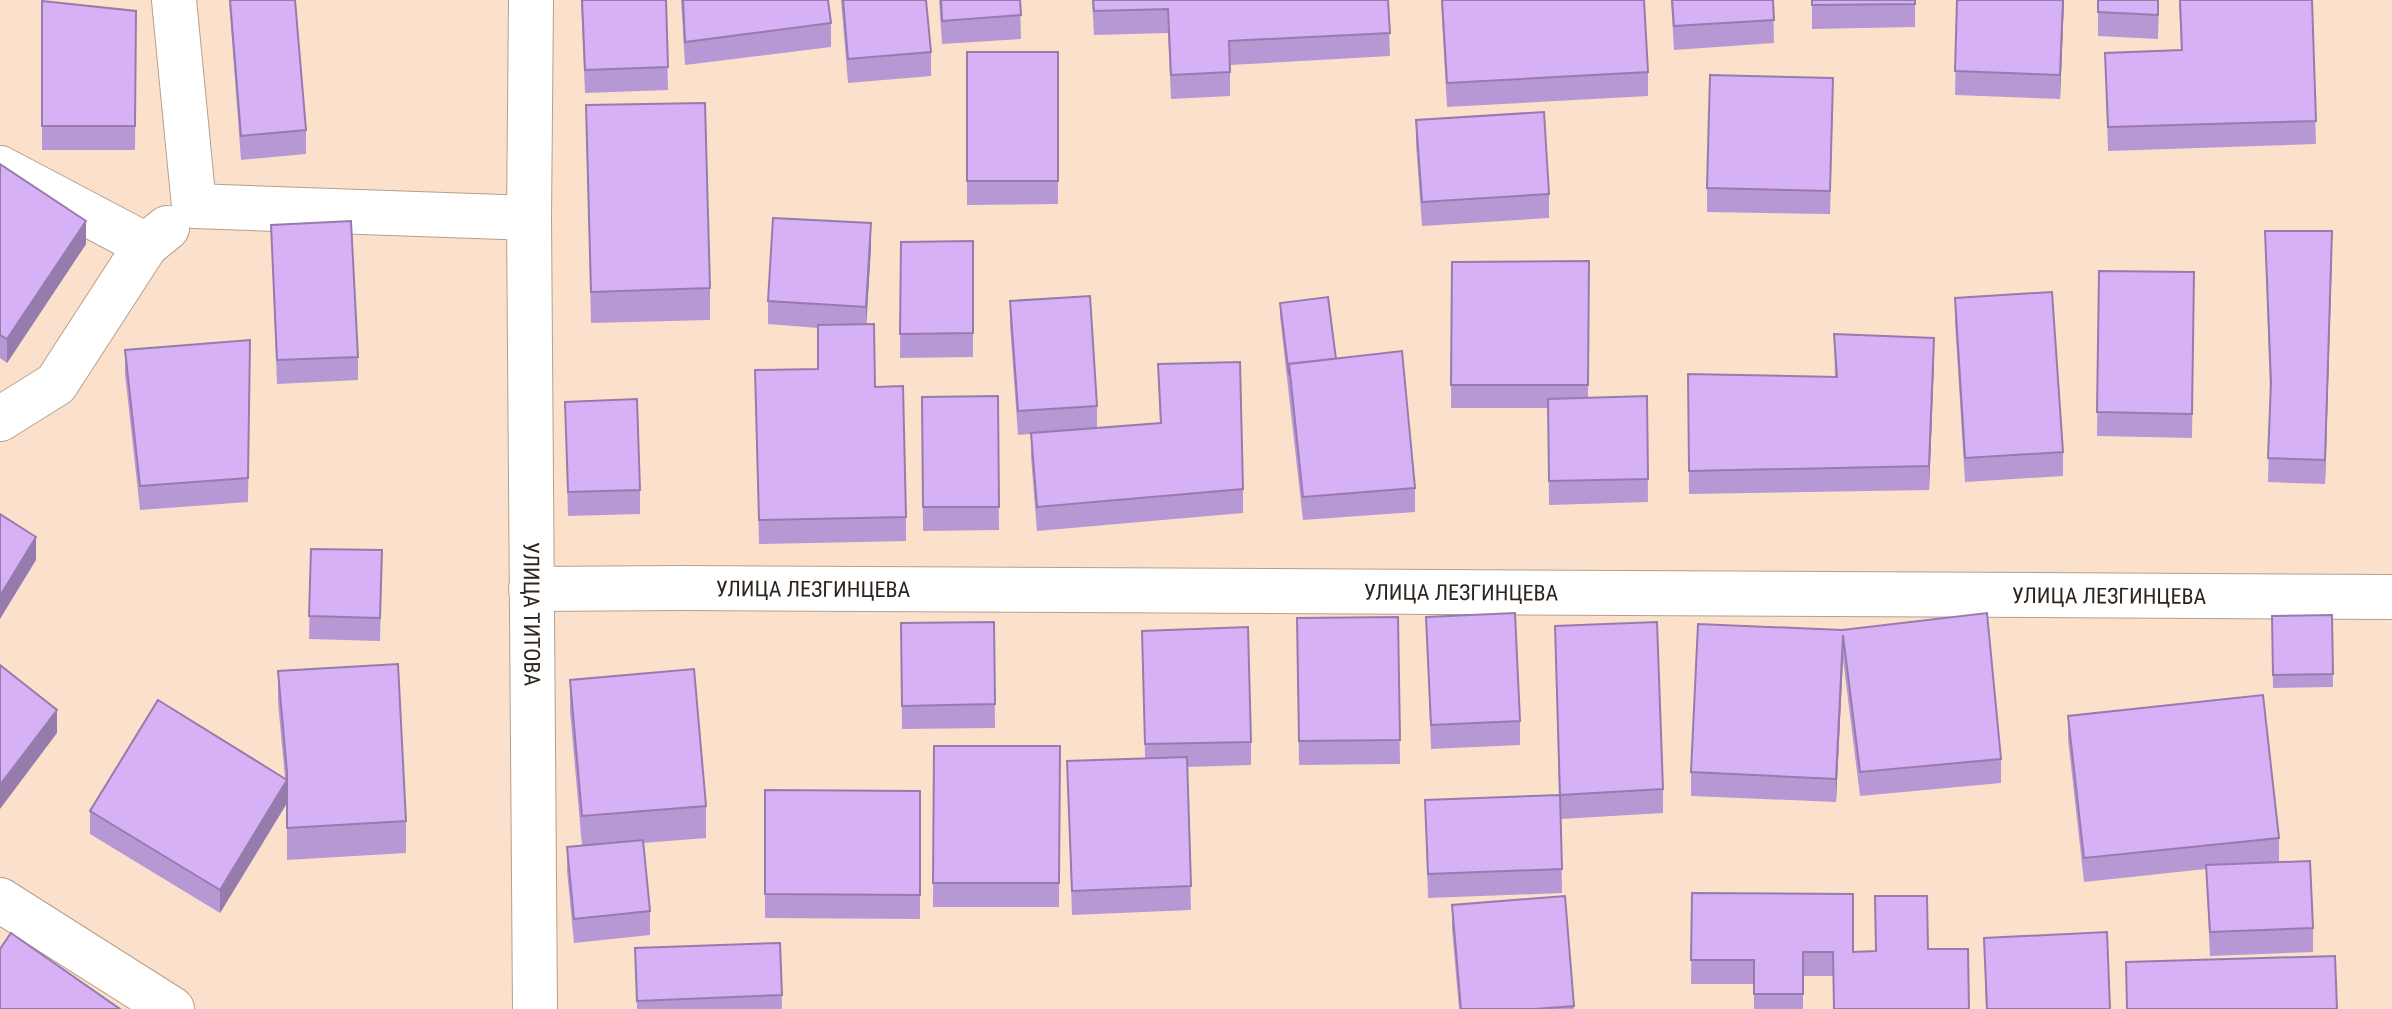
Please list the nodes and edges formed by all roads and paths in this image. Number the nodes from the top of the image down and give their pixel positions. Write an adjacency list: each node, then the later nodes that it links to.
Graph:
1 (174, 0): 4 (street)
2 (531, 0): 5 (street, УЛИЦА ТИТОВА)
3 (0, 168): 6 (street)
4 (194, 206): 5 (street); 6 (street)
5 (529, 218): 8 (street, УЛИЦА ТИТОВА)
6 (146, 245): 7 (street)
7 (0, 419)
8 (531, 589): 9 (street, УЛИЦА ЛЕЗГИНЦЕВА); 12 (street, УЛИЦА ТИТОВА)
9 (2392, 597)
10 (0, 900): 11 (street)
11 (172, 1009)
12 (535, 1009)

